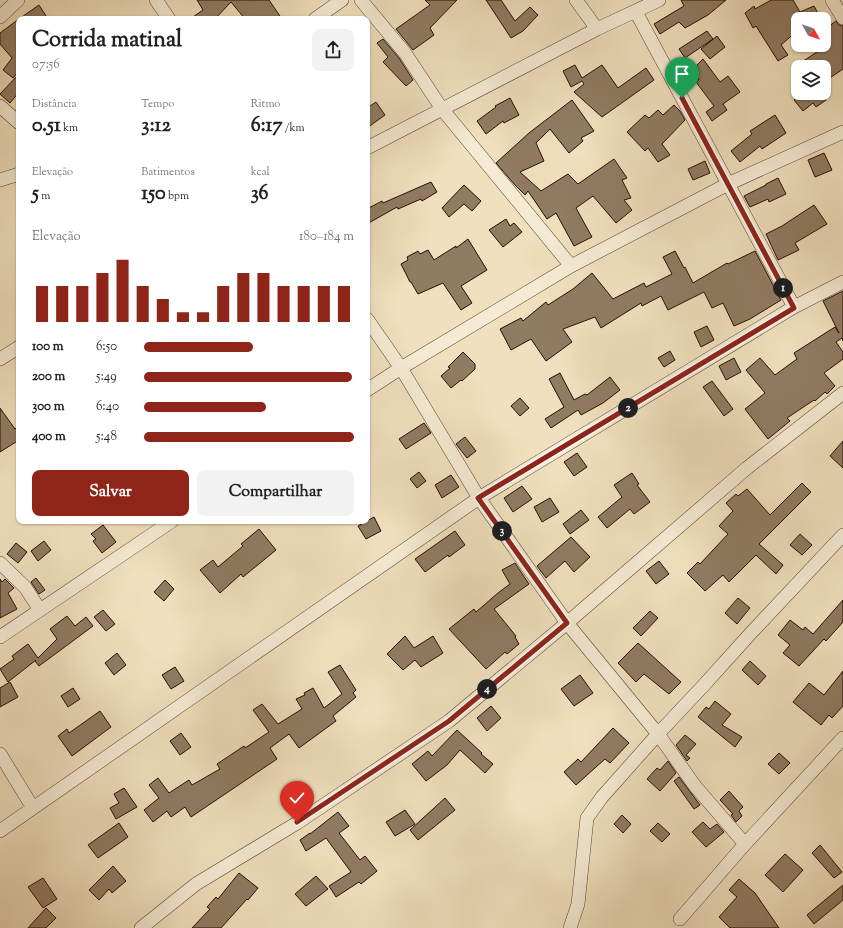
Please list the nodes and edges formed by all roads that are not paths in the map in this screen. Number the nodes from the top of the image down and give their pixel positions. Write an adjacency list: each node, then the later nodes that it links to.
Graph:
1 (18, 0): 11 (street)
2 (156, 0): 9 (street)
3 (342, 0): 10 (street)
4 (361, 0): 15 (street)
5 (576, 0): 13 (street)
6 (660, 0): 8 (street)
7 (832, 0): 12 (street)
8 (636, 12): 13 (street); 21 (street)
9 (167, 16)
10 (319, 16)
11 (0, 17)
12 (843, 18)
13 (597, 29): 15 (street)
14 (0, 106): 16 (street)
15 (442, 109): 18 (street); 22 (street)
16 (16, 120)
17 (843, 132): 21 (street)
18 (370, 146)
19 (16, 175): 20 (street)
20 (0, 180)
21 (728, 184): 22 (street); 24 (street)
22 (571, 266): 28 (street)
23 (843, 282): 24 (street)
24 (794, 308): 31 (street)
25 (370, 323): 28 (street)
26 (16, 350): 27 (street)
27 (0, 359)
28 (401, 368): 29 (street); 31 (street)
29 (370, 388)
30 (843, 393): 36 (street)
31 (478, 498): 36 (street); 41 (street)
32 (168, 524): 35 (street)
33 (843, 535): 38 (street)
34 (0, 563): 35 (street)
35 (40, 610): 37 (street)
36 (567, 623): 38 (street); 45 (street)
37 (0, 638)
38 (658, 734): 43 (street); 46 (street)
39 (843, 738): 43 (street)
40 (0, 754): 41 (street)
41 (33, 808): 42 (street)
42 (0, 831)
43 (745, 844): 44 (street)
44 (680, 919)
45 (141, 928)
46 (570, 928)

